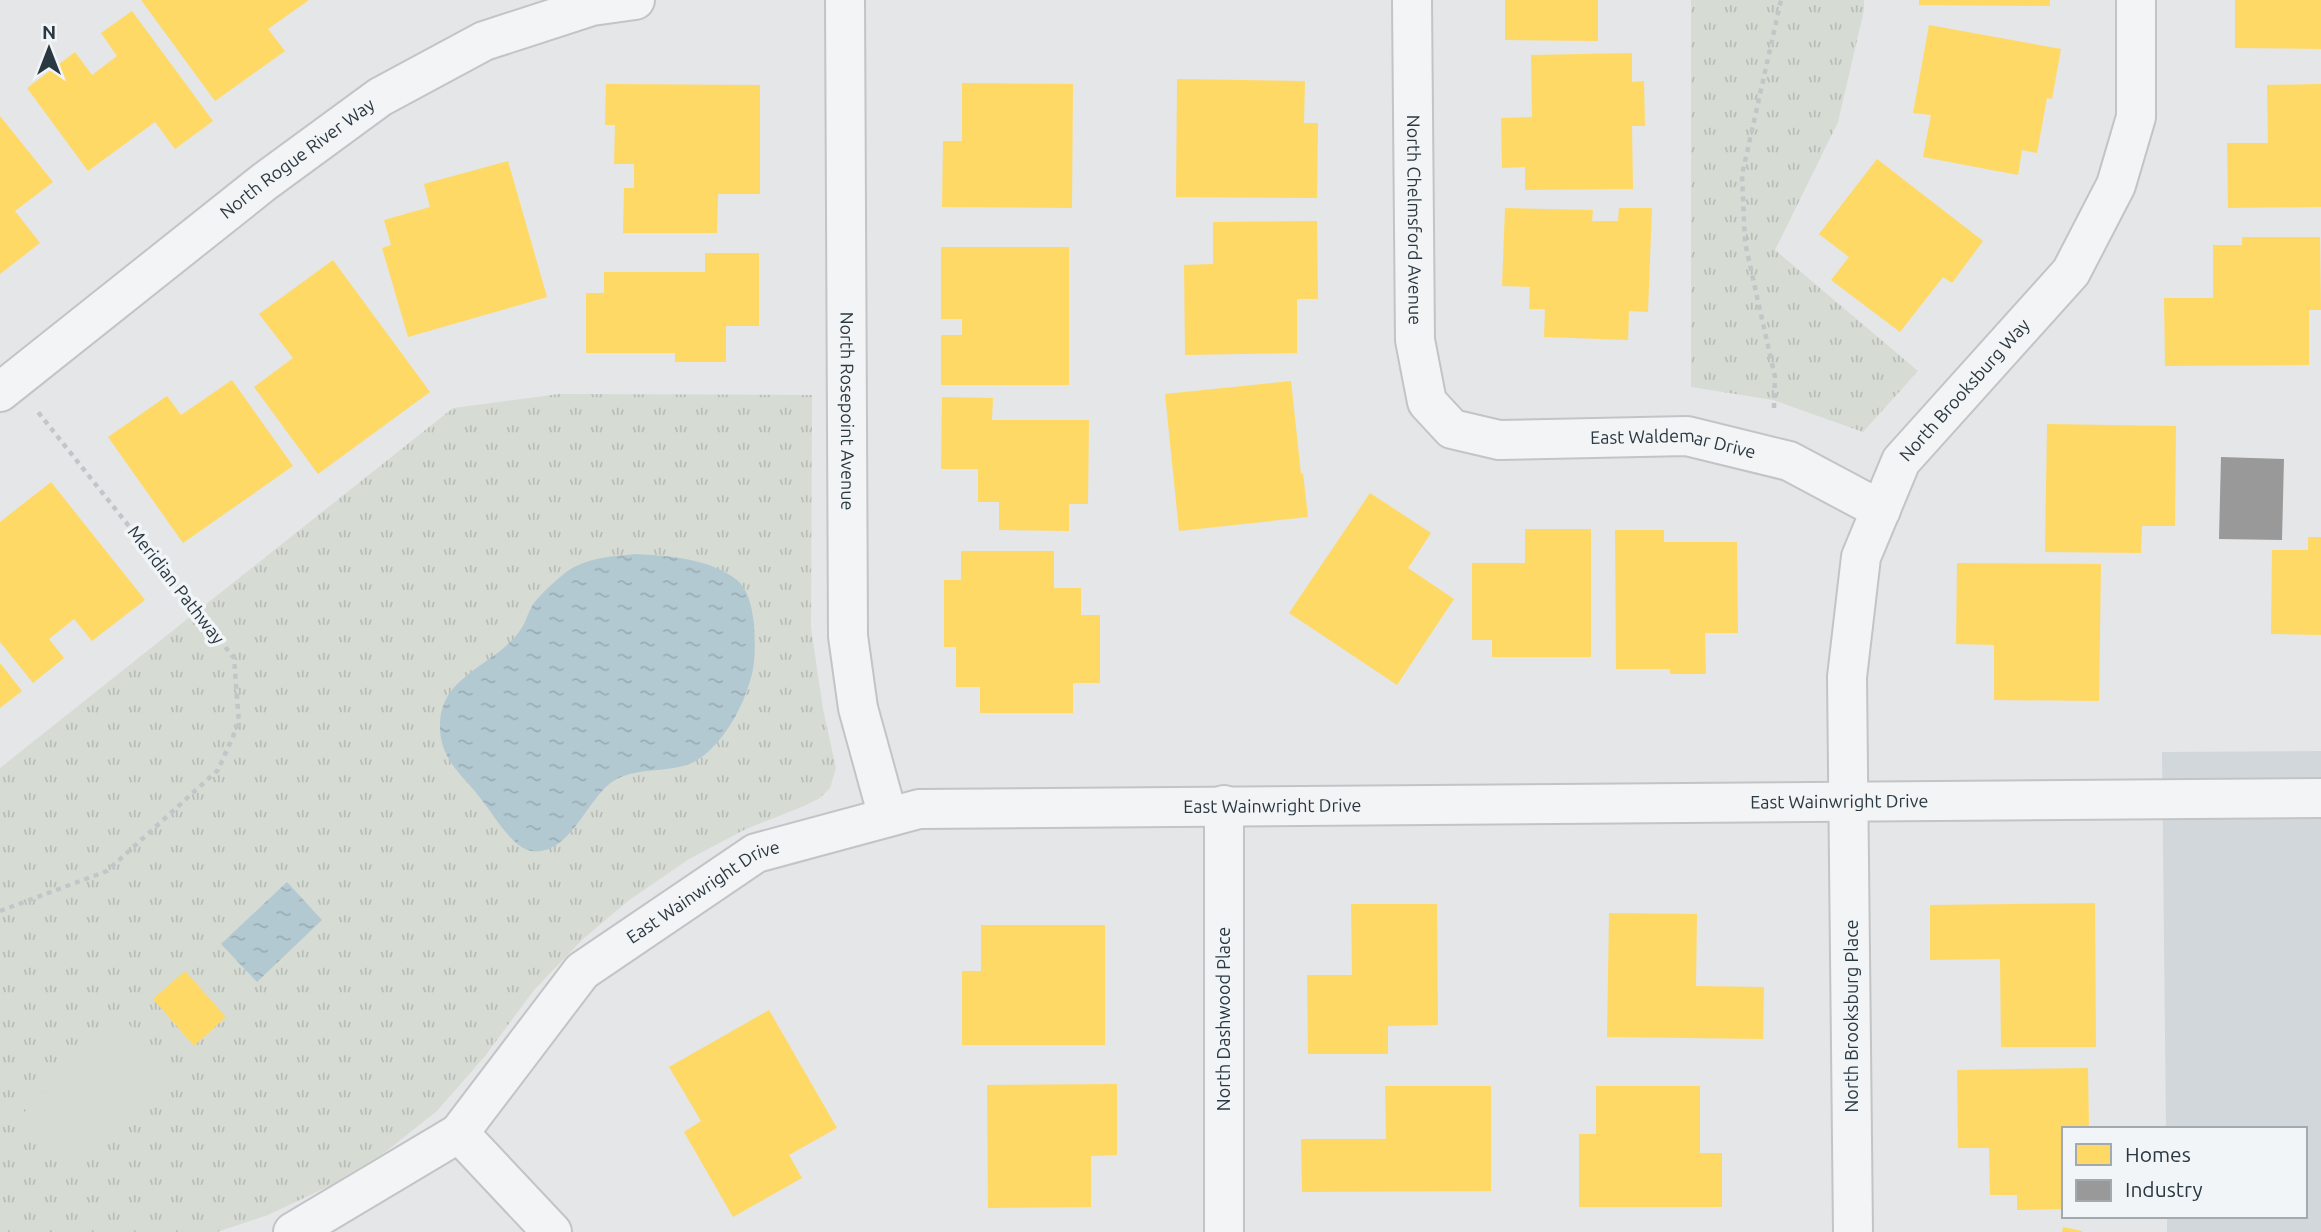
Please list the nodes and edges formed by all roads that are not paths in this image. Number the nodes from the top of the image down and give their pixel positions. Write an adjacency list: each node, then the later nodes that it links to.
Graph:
1 (635, 0): 5 (street, North Rogue River Way)
2 (845, 0): 11 (street, North Rosepoint Avenue)
3 (1412, 0): 6 (street, North Chelmsford Avenue)
4 (2136, 0): 7 (street, North Brooksburg Way)
5 (0, 392)
6 (1452, 429): 7 (street, East Waldemar Drive)
7 (1881, 510): 9 (street, North Brooksburg Way)
8 (2321, 798): 9 (street, East Wainwright Drive)
9 (1850, 800): 10 (street, East Wainwright Drive); 16 (street, North Brooksburg Place)
10 (1224, 805): 11 (street, East Wainwright Drive); 15 (street, North Dashwood Place)
11 (888, 817): 12 (street, East Wainwright Drive)
12 (459, 1133): 13 (street, East Wainwright Drive); 14 (street)
13 (293, 1232)
14 (552, 1232)
15 (1224, 1232)
16 (1853, 1232)

